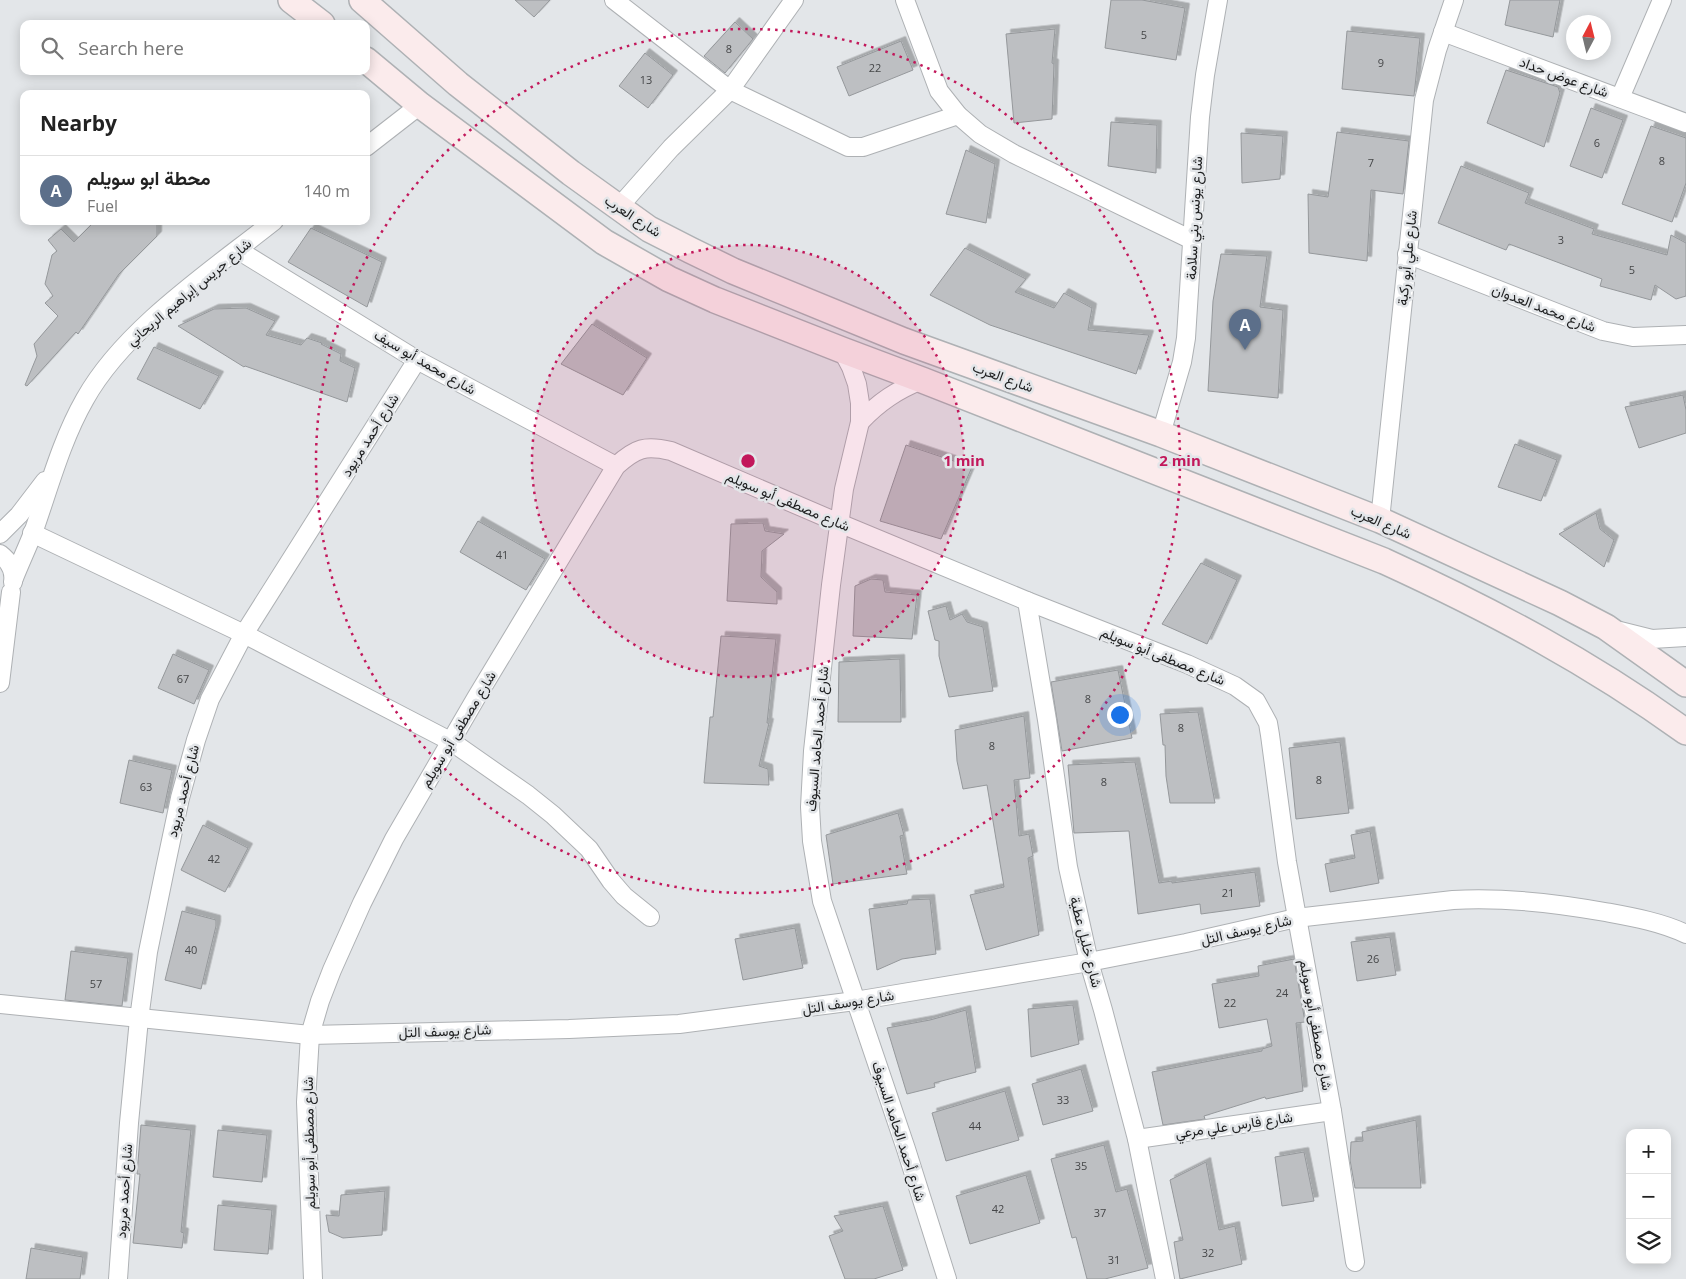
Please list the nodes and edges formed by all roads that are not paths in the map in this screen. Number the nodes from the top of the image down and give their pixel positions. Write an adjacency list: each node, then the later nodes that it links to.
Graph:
1 (291, 0): 9 (main road)
2 (362, 0): 18 (main road, شارع العرب)
3 (614, 0): 12 (street)
4 (794, 0): 12 (street)
5 (905, 0): 15 (street)
6 (1218, 0): 20 (street, شارع يونس بني سلامة)
7 (1454, 0): 10 (street, شارع علي أبو ركبة)
8 (1662, 0): 13 (street)
9 (317, 20)
10 (1443, 32): 13 (street, شارع عوض حداد); 22 (street, شارع علي أبو ركبة)
11 (370, 63): 14 (main road)
12 (730, 90): 15 (street); 18 (street)
13 (1620, 98): 16 (street, شارع عوض حداد)
14 (420, 104): 17 (street); 24 (main road)
15 (958, 115): 20 (street)
16 (1686, 124)
17 (370, 144)
18 (618, 208): 28 (main road, شارع العرب)
19 (269, 225): 21 (street, شارع جريس إبراهيم الريحاني)
20 (1192, 240): 28 (street, شارع يونس بني سلامة)
21 (238, 250): 25 (street, شارع محمد أبو سيف); 30 (street, شارع جريس إبراهيم الريحاني)
22 (1407, 254): 23 (street, شارع محمد العدوان); 31 (street, شارع علي أبو ركبة)
23 (1686, 335)
24 (842, 350): 26 (main road); 27 (street, شارع أحمد الحامد السيوف)
25 (417, 360): 29 (street, شارع محمد أبو سيف); 40 (street, شارع أحمد مريود)
26 (922, 380): 27 (street); 42 (main road)
27 (860, 422): 32 (street, شارع أحمد الحامد السيوف)
28 (1161, 434): 31 (main road, شارع العرب)
29 (616, 466): 32 (street, شارع مصطفى أبو سويلم); 46 (street, شارع مصطفى أبو سويلم)
30 (53, 471): 33 (street, شارع جريس إبراهيم الريحاني); 34 (street, شارع جريس إبراهيم الريحاني)
31 (1380, 520): 38 (main road, شارع العرب)
32 (839, 523): 37 (street, شارع مصطفى أبو سويلم); 51 (street, شارع أحمد الحامد السيوف)
33 (32, 533): 36 (street, شارع جريس إبراهيم الريحاني); 40 (street)
34 (0, 534)
35 (0, 554): 36 (street)
36 (8, 592): 43 (street, شارع جريس إبراهيم الريحاني)
37 (1027, 601): 48 (street, شارع مصطفى أبو سويلم); 50 (street, شارع خليل عطية)
38 (1560, 603): 39 (main road, شارع العرب); 42 (main road)
39 (1606, 627): 41 (street); 44 (main road, شارع العرب)
40 (244, 634): 46 (street); 53 (street, شارع أحمد مريود)
41 (1686, 637)
42 (1541, 638): 45 (main road)
43 (0, 683)
44 (1686, 684)
45 (1686, 732)
46 (452, 742): 47 (street); 54 (street, شارع مصطفى أبو سويلم)
47 (650, 917)
48 (1296, 918): 49 (street, شارع يوسف التل); 50 (street, شارع يوسف التل); 55 (street, شارع مصطفى أبو سويلم)
49 (1686, 934)
50 (1089, 962): 51 (street, شارع يوسف التل); 56 (street, شارع خليل عطية)
51 (855, 1001): 54 (street, شارع يوسف التل); 60 (street, شارع أحمد الحامد السيوف)
52 (0, 1004): 53 (street, شارع يوسف التل)
53 (138, 1018): 54 (street, شارع يوسف التل); 58 (street, شارع أحمد مريود)
54 (310, 1034): 59 (street, شارع مصطفى أبو سويلم)
55 (1332, 1111): 56 (street, شارع فارس علي مرعي); 57 (street, شارع مصطفى أبو سويلم)
56 (1137, 1139): 61 (street, شارع خليل عطية)
57 (1356, 1262)
58 (118, 1279)
59 (313, 1279)
60 (947, 1279)
61 (1165, 1279)

